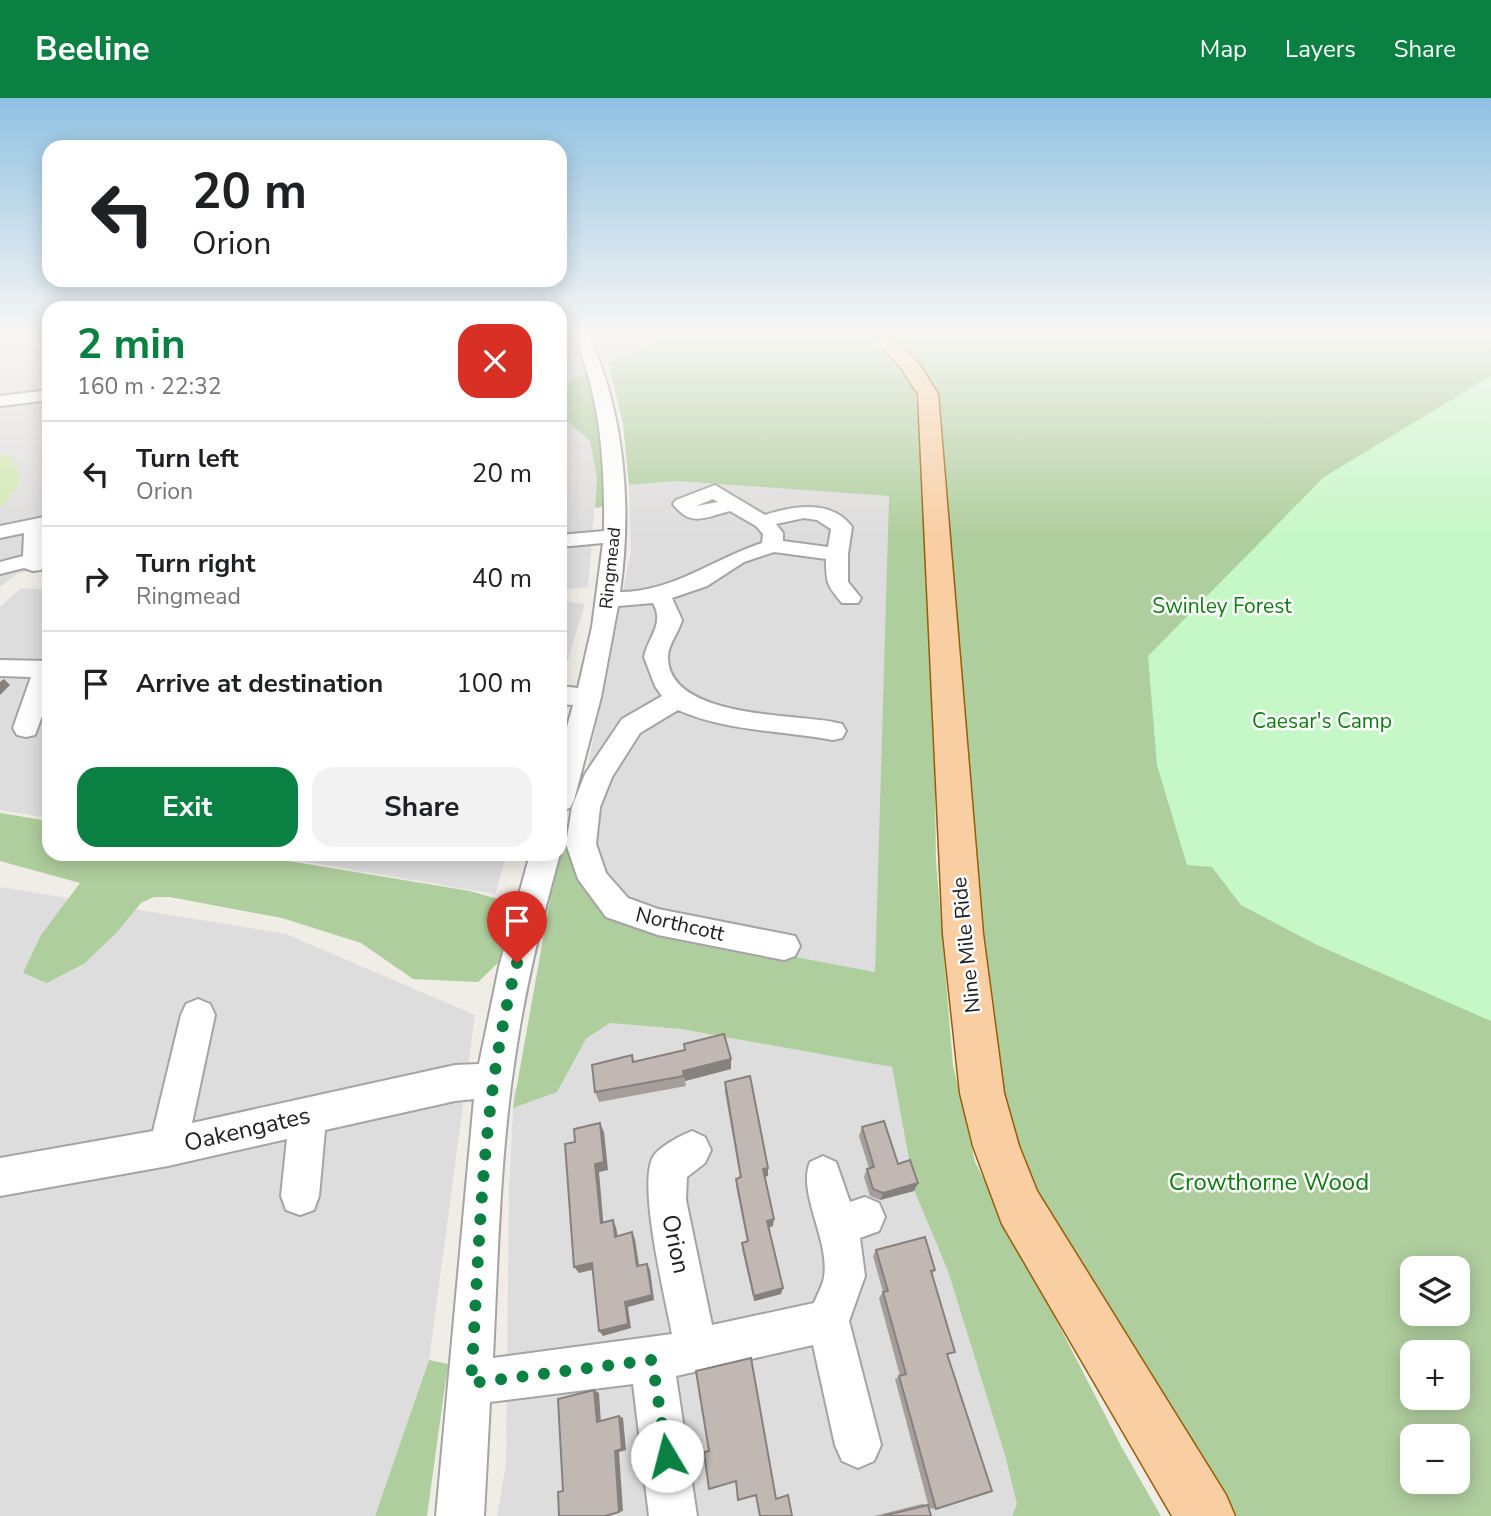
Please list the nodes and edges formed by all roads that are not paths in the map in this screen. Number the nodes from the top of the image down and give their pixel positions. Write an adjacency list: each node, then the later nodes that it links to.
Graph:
1 (604, 402): 7 (street, Ringmead)
2 (929, 402): 41 (main road, Nine Mile Ride)
3 (733, 504): 4 (street)
4 (763, 522): 9 (street); 10 (street)
5 (42, 524): 6 (street); 11 (street)
6 (0, 532)
7 (615, 536): 8 (street); 14 (street, Ringmead)
8 (567, 540)
9 (772, 546): 10 (street); 12 (street)
10 (837, 554): 13 (street)
11 (0, 568)
12 (659, 595): 14 (street); 20 (street)
13 (850, 598)
14 (609, 599): 19 (street, Ringmead)
15 (0, 668): 16 (street)
16 (42, 669)
17 (42, 685): 22 (street)
18 (567, 695): 19 (street)
19 (589, 696): 23 (street, Ringmead)
20 (677, 699): 21 (street); 25 (street, Northcott)
21 (822, 722)
22 (26, 727)
23 (567, 775)
24 (543, 861): 27 (street)
25 (784, 946)
26 (198, 1015): 29 (street)
27 (495, 1080): 28 (street, Oakengates); 37 (street)
28 (308, 1115): 29 (street, Oakengates); 33 (street)
29 (168, 1147): 32 (street, Oakengates)
30 (692, 1150): 35 (street, Orion)
31 (823, 1175): 34 (street)
32 (0, 1177)
33 (300, 1196)
34 (828, 1321): 35 (street); 38 (street)
35 (696, 1349): 36 (street)
36 (652, 1360): 37 (street); 40 (street)
37 (471, 1383): 39 (street)
38 (858, 1445)
39 (460, 1516)
40 (674, 1516)
41 (1205, 1516)

